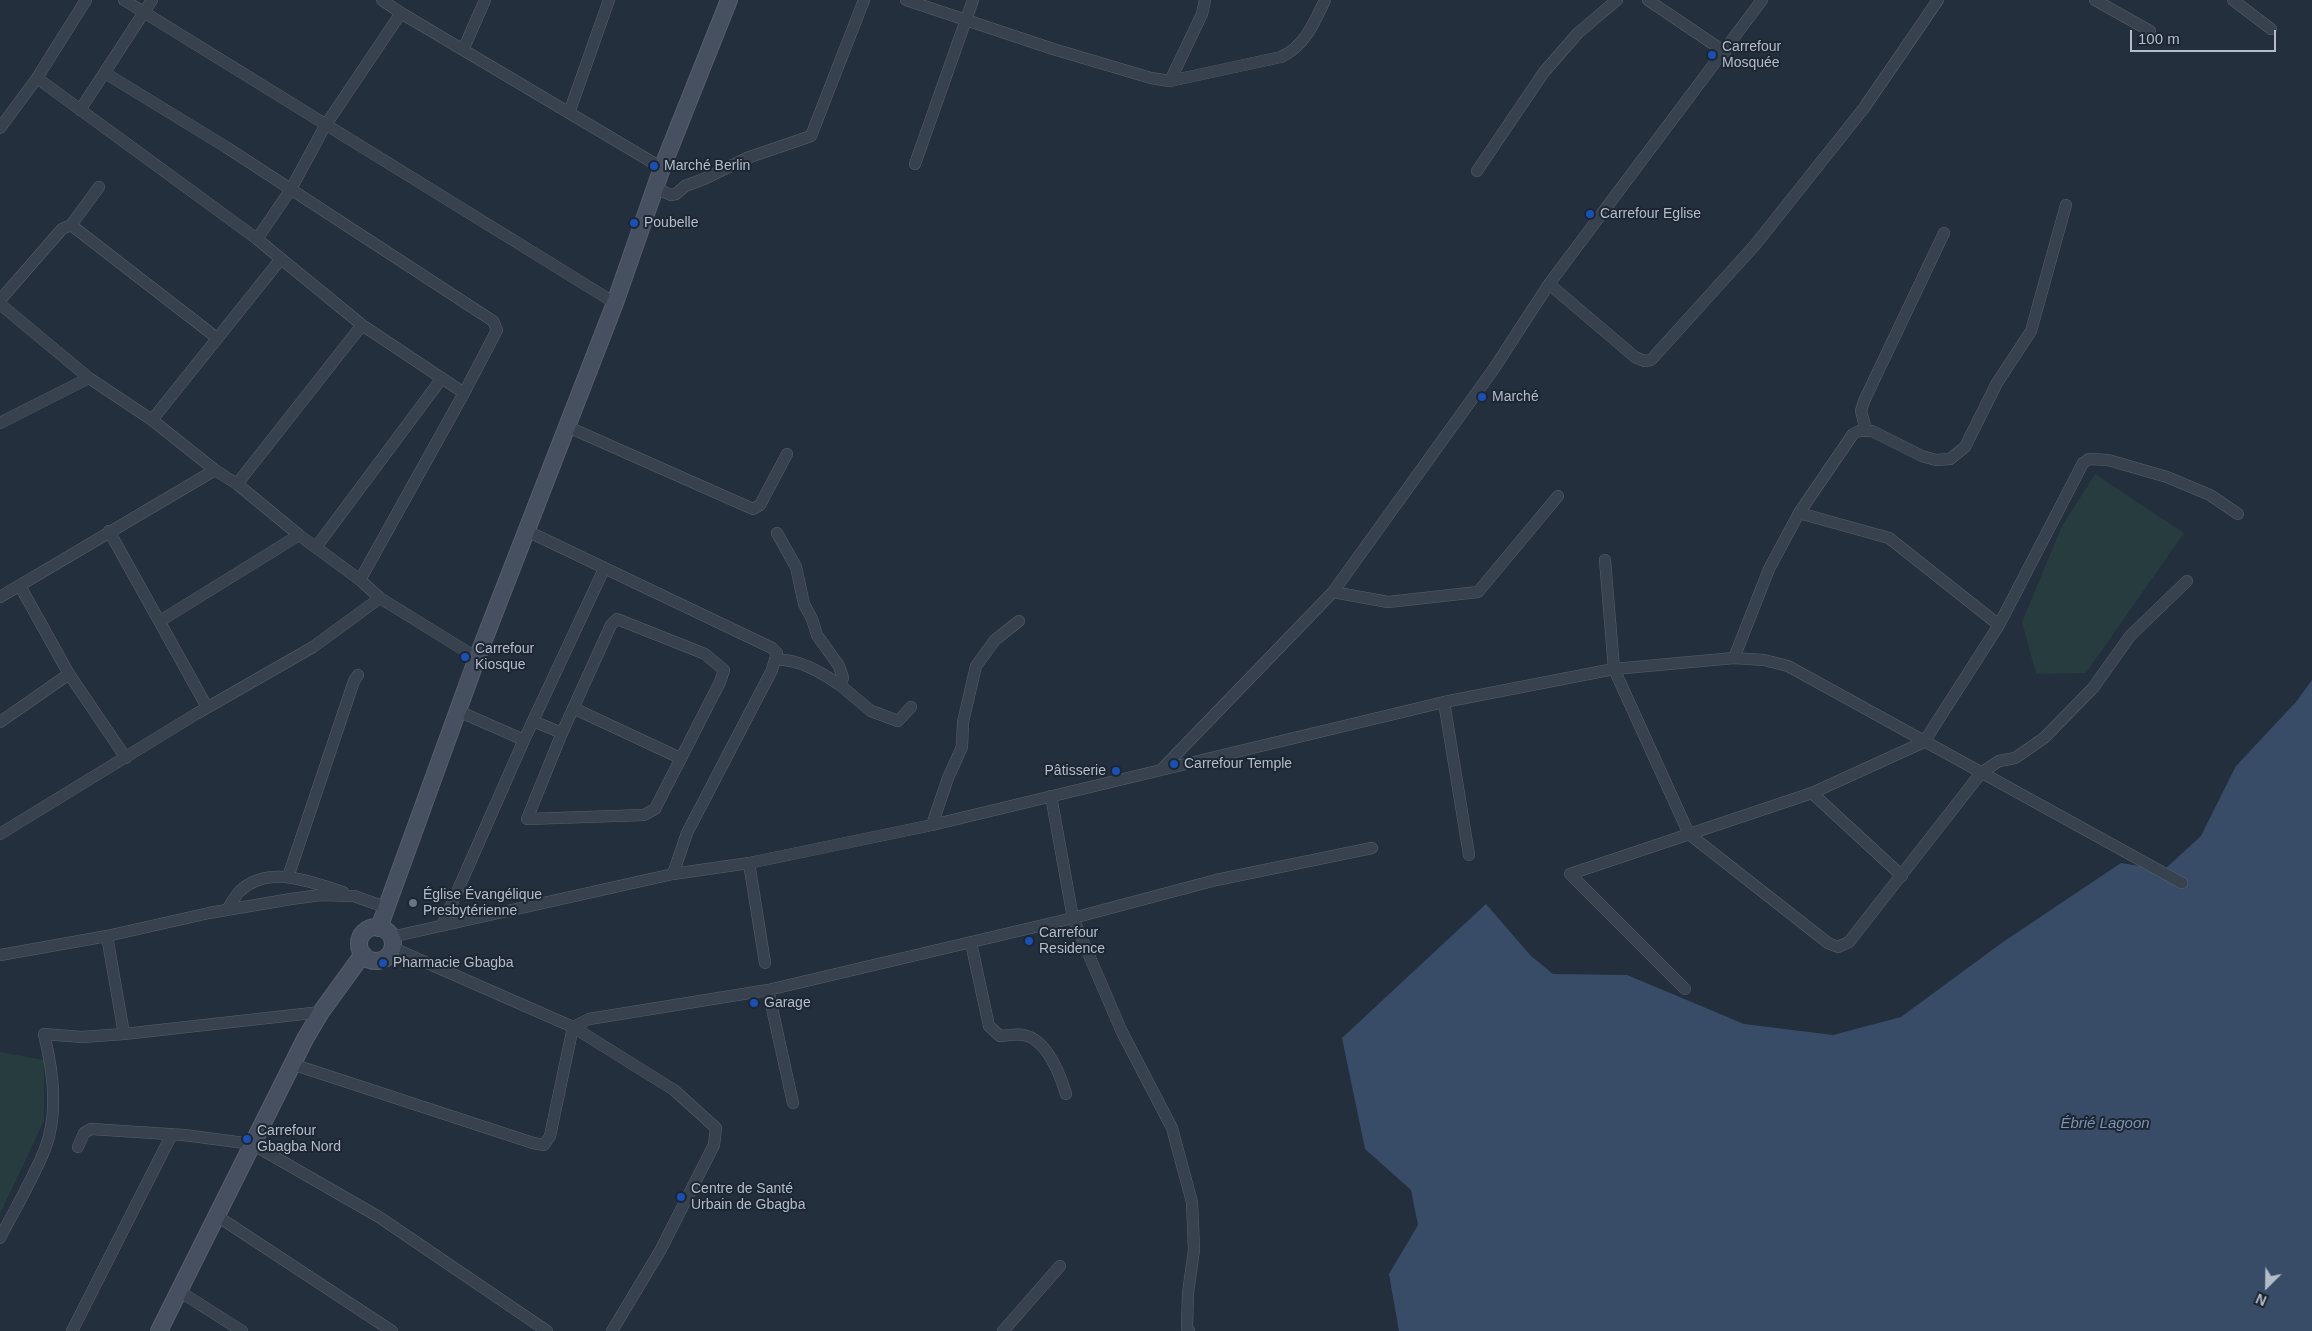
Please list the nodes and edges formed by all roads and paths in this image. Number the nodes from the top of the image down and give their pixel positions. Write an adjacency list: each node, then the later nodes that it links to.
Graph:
1 (86, 0): 27 (street)
2 (124, 0): 19 (street)
3 (152, 0): 19 (street)
4 (382, 0): 20 (street)
5 (485, 0): 24 (street)
6 (609, 0): 30 (street)
7 (729, 0): 34 (street)
8 (864, 0): 37 (street)
9 (906, 0): 21 (street)
10 (973, 0): 21 (street)
11 (1205, 0): 28 (street)
12 (1326, 0): 28 (street)
13 (1617, 0): 35 (street)
14 (1648, 0): 25 (street)
15 (1762, 0): 25 (street)
16 (1938, 0): 44 (street)
17 (2095, 0): 23 (street)
18 (2233, 0): 22 (street)
19 (144, 13): 26 (street); 31 (street)
20 (401, 13): 24 (street); 31 (street)
21 (965, 20): 28 (street); 33 (street)
22 (2271, 30)
23 (2150, 31)
24 (463, 50): 30 (street)
25 (1725, 52): 44 (street)
26 (105, 73): 29 (street); 38 (street)
27 (37, 78): 29 (street); 32 (street)
28 (1170, 81)
29 (80, 110): 42 (street)
30 (569, 113): 34 (street)
31 (325, 126): 38 (street); 46 (street)
32 (0, 128)
33 (914, 164)
34 (662, 168): 37 (street)
35 (1477, 171)
36 (99, 187): 40 (street)
37 (655, 188): 46 (street)
38 (291, 189): 42 (street); 52 (street)
39 (2066, 205): 56 (street)
40 (71, 225): 45 (street); 49 (street)
41 (1944, 233): 56 (street)
42 (257, 239): 43 (street)
43 (280, 260): 48 (street); 49 (street)
44 (1549, 284): 73 (street)
45 (0, 300)
46 (614, 303): 55 (street)
47 (0, 304): 50 (street)
48 (362, 325): 51 (street); 59 (street)
49 (216, 338): 53 (street)
50 (89, 378): 53 (street); 54 (street)
51 (442, 378): 52 (street); 67 (street)
52 (464, 393): 70 (street)
53 (152, 420): 58 (street)
54 (0, 423)
55 (568, 427): 57 (street); 63 (street)
56 (1866, 430): 61 (street)
57 (787, 454)
58 (215, 470): 59 (street); 64 (street)
59 (236, 484): 66 (street)
60 (1558, 496): 73 (street)
61 (1799, 513): 78 (street); 80 (street)
62 (2238, 514): 78 (street)
63 (527, 531): 69 (street); 79 (street)
64 (110, 532): 72 (street); 76 (street)
65 (777, 533): 85 (street)
66 (298, 535): 67 (street); 76 (street)
67 (317, 546): 70 (street)
68 (1605, 560): 82 (street)
69 (604, 569): 81 (street); 91 (street)
70 (360, 580): 75 (street)
71 (2187, 581): 99 (street)
72 (20, 586): 74 (street); 83 (street)
73 (1333, 592): 98 (street)
74 (0, 597)
75 (380, 598): 79 (street); 87 (street)
76 (160, 621): 87 (street)
77 (1019, 622): 102 (street)
78 (1999, 625): 95 (street)
79 (477, 658): 90 (street)
80 (1734, 658): 82 (street); 95 (street)
81 (776, 660): 85 (street); 108 (street)
82 (1614, 669): 86 (street); 104 (street)
83 (69, 674): 92 (street); 96 (street)
84 (358, 676): 109 (street)
85 (840, 685): 88 (street)
86 (1444, 702): 98 (street); 106 (street)
87 (207, 707): 96 (street)
88 (911, 707)
89 (573, 708): 93 (street); 97 (street); 97 (street)
90 (458, 711): 94 (street); 113 (street)
91 (533, 721): 93 (street); 94 (street)
92 (0, 722)
93 (562, 733): 97 (street)
94 (524, 740): 116 (street)
95 (1924, 742): 99 (street); 100 (street)
96 (126, 758): 103 (street)
97 (680, 758)
98 (1162, 769): 101 (street)
99 (1981, 773): 110 (street); 111 (street)
100 (1812, 793): 104 (street); 110 (street)
101 (1051, 796): 102 (street); 115 (street)
102 (932, 825): 107 (street)
103 (0, 834)
104 (1689, 834): 110 (street); 123 (street)
105 (1372, 848): 115 (street)
106 (1469, 856)
107 (749, 863): 108 (street); 122 (street)
108 (674, 874): 116 (street)
109 (288, 876): 112 (street); 114 (street)
110 (1902, 876)
111 (2182, 883)
112 (354, 896): 113 (street); 114 (street)
113 (385, 907): 118 (street)
114 (227, 910): 117 (street)
115 (1073, 918): 119 (street); 145 (street)
116 (442, 926): 118 (street)
117 (107, 936): 121 (street); 127 (street)
118 (388, 938): 120 (street); 120 (street); 126 (street)
119 (971, 943): 124 (street); 129 (street)
120 (363, 954): 125 (street)
121 (0, 955)
122 (764, 963)
123 (1684, 988)
124 (768, 990): 126 (street); 130 (street)
125 (320, 1012): 127 (street); 128 (street)
126 (573, 1027): 128 (street); 143 (street)
127 (124, 1034): 135 (street)
128 (292, 1064): 132 (street)
129 (1066, 1094)
130 (793, 1103)
131 (172, 1134): 132 (street); 133 (street); 138 (street)
132 (252, 1144): 134 (street); 142 (street)
133 (78, 1147)
134 (217, 1216): 137 (street); 141 (street)
135 (0, 1238)
136 (1060, 1266): 144 (street)
137 (180, 1291): 139 (street); 140 (street)
138 (72, 1331)
139 (158, 1331)
140 (242, 1331)
141 (392, 1331)
142 (547, 1331)
143 (612, 1331)
144 (1003, 1331)
145 (1189, 1331)

